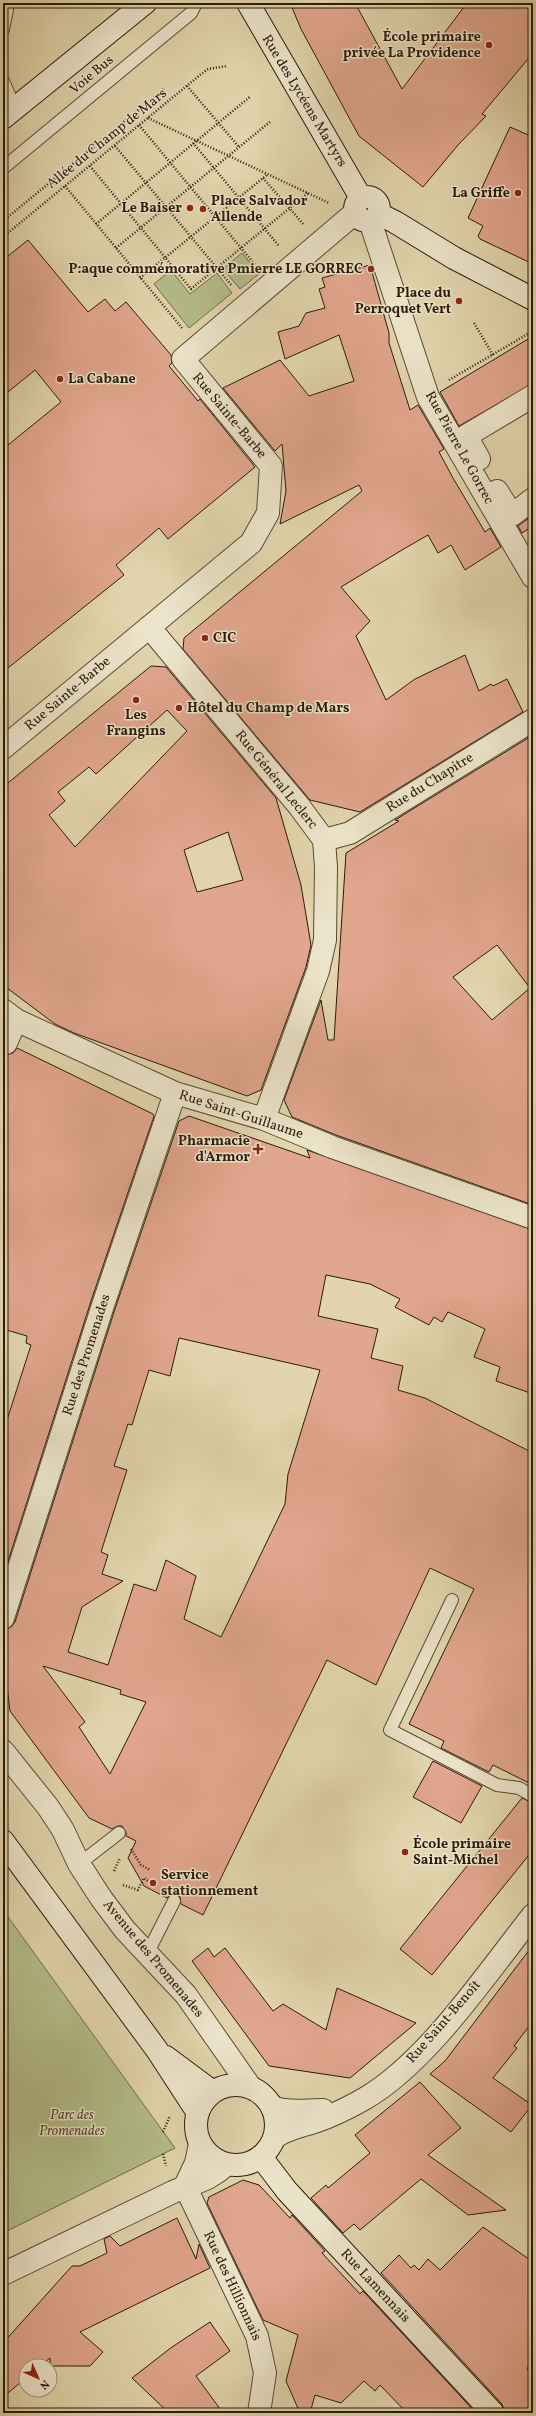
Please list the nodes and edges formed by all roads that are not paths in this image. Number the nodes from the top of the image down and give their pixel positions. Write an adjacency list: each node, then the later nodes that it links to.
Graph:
1 (6, 3): 5 (lane)
2 (144, 3): 7 (street)
3 (196, 3): 8 (lane, Voie Bus)
4 (248, 3): 9 (street, Rue des Lycéens Martyrs)
5 (3, 29)
6 (3, 81): 7 (lane)
7 (9, 113)
8 (3, 168)
9 (366, 211): 10 (street); 13 (street, Rue Pierre Le Gorrec); 14 (street, Rue Sainte-Barbe)
10 (533, 298)
11 (533, 396): 12 (street)
12 (533, 499)
13 (533, 578)
14 (149, 627): 16 (street, Rue Sainte-Barbe); 17 (street, Rue Général Leclerc)
15 (533, 720): 17 (street, Rue du Chapitre)
16 (3, 748)
17 (324, 840): 21 (street, Rue Général Leclerc)
18 (10, 1015): 19 (street); 20 (street, Rue Saint-Guillaume)
19 (6, 1043)
20 (175, 1093): 21 (street, Rue Saint-Guillaume); 24 (street, Rue des Promenades)
21 (264, 1119): 22 (street, Rue Saint-Guillaume)
22 (533, 1218)
23 (452, 1600): 26 (lane)
24 (3, 1618)
25 (3, 1751): 29 (street, Avenue des Promenades)
26 (533, 1796)
27 (119, 1833): 29 (lane)
28 (3, 1841): 33 (street)
29 (79, 1864): 32 (street, Avenue des Promenades)
30 (174, 1901): 32 (lane)
31 (533, 1915): 37 (street, Rue Saint-Benoît)
32 (147, 1954): 34 (street, Avenue des Promenades)
33 (157, 2050): 35 (street); 38 (street)
34 (251, 2088): 35 (street); 36 (street, Avenue des Promenades)
35 (213, 2092): 38 (street)
36 (272, 2107): 37 (street, Rue Saint-Benoît); 39 (street, Avenue des Promenades)
37 (340, 2110): 39 (street, Rue Saint-Benoît)
38 (198, 2113): 40 (street)
39 (275, 2137): 41 (street)
40 (200, 2144): 42 (street); 43 (street)
41 (261, 2157): 42 (street); 46 (street, Rue Lamennais)
42 (226, 2165): 43 (street)
43 (185, 2186): 44 (street); 45 (street, Rue des Hillionnais)
44 (3, 2274)
45 (260, 2413)
46 (493, 2413)

